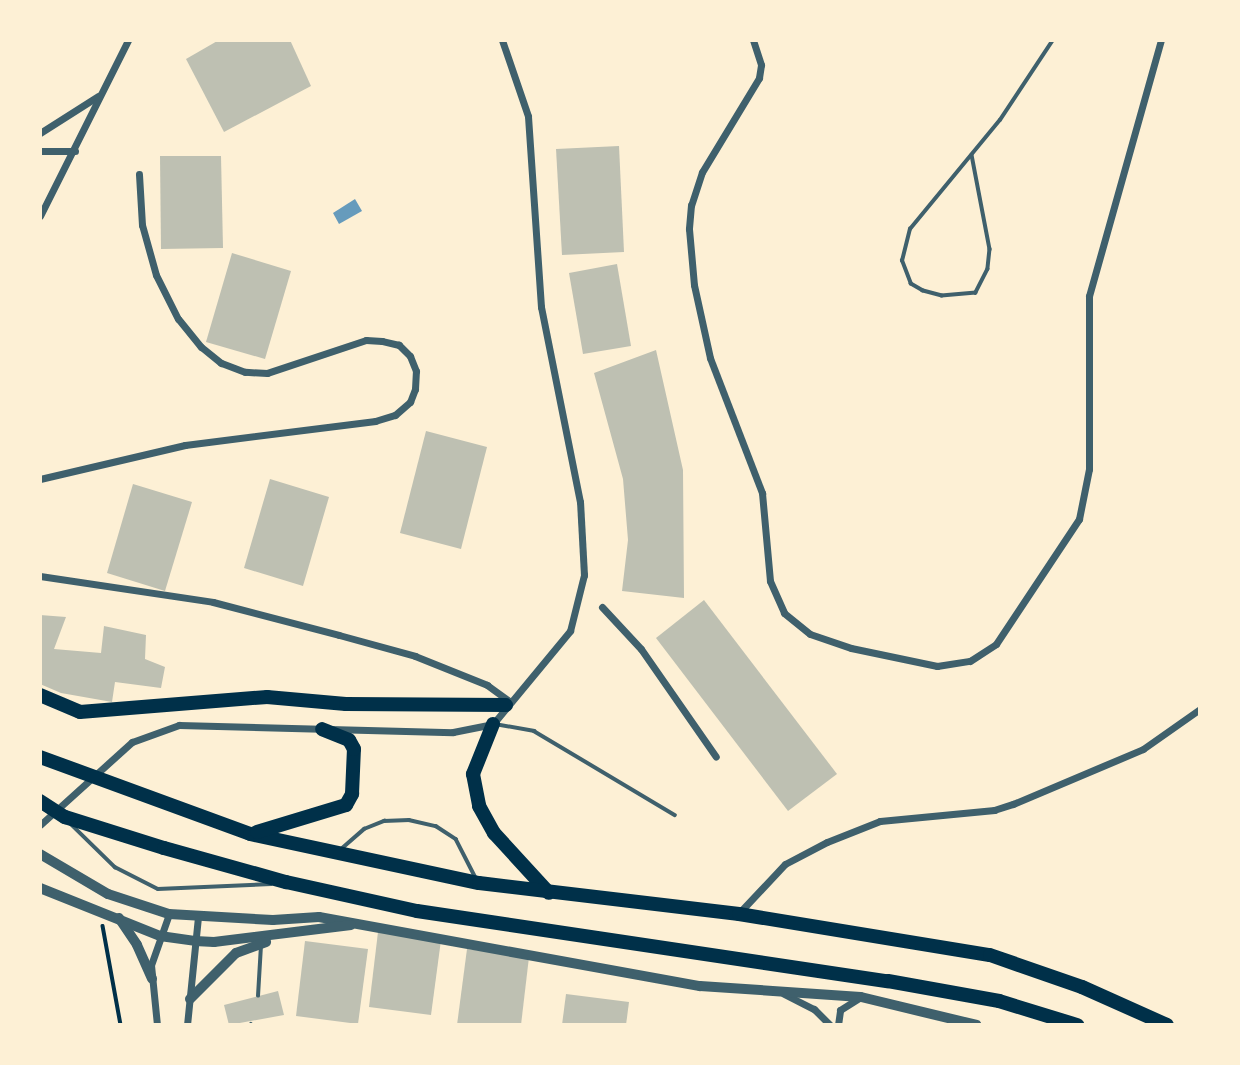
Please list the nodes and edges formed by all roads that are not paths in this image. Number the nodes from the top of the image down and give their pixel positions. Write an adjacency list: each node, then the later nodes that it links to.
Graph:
1 (128, 40): 6 (street)
2 (502, 40): 17 (street)
3 (753, 40): 5 (street)
4 (1052, 40): 10 (lane)
5 (1161, 40)
6 (98, 96): 7 (street); 9 (street)
7 (40, 133)
8 (40, 151): 9 (street)
9 (75, 151): 12 (street)
10 (972, 155): 10 (lane)
11 (139, 174): 13 (street)
12 (40, 216)
13 (40, 479)
14 (40, 576): 17 (street)
15 (602, 607): 22 (street)
16 (40, 695): 17 (highway)
17 (508, 703): 19 (street)
18 (1200, 709): 35 (street)
19 (493, 724): 20 (street); 24 (lane); 33 (highway)
20 (322, 729): 26 (street); 27 (highway)
21 (40, 757): 27 (highway)
22 (716, 757)
23 (40, 801): 25 (highway)
24 (675, 815)
25 (65, 817): 30 (highway); 30 (lane)
26 (40, 825)
27 (250, 834): 28 (highway)
28 (336, 853): 31 (highway); 31 (lane)
29 (40, 854): 34 (street)
30 (286, 882): 53 (highway)
31 (479, 883): 33 (highway)
32 (40, 888): 36 (street)
33 (548, 893): 35 (highway)
34 (169, 914): 37 (street); 40 (street)
35 (739, 914): 54 (highway)
36 (116, 915): 40 (street); 43 (street)
37 (198, 916): 38 (street); 41 (street)
38 (356, 923): 39 (street); 44 (street)
39 (297, 933): 41 (street); 42 (street)
40 (160, 936): 41 (street); 43 (street)
41 (195, 941): 47 (street)
42 (262, 943): 45 (lane); 47 (street)
43 (152, 979): 48 (street)
44 (780, 992): 46 (street); 50 (street)
45 (258, 996)
46 (862, 997): 51 (street); 52 (street)
47 (190, 999): 49 (street)
48 (158, 1025)
49 (187, 1025)
50 (830, 1025)
51 (838, 1025)
52 (977, 1025)
53 (1077, 1025)
54 (1167, 1025)

